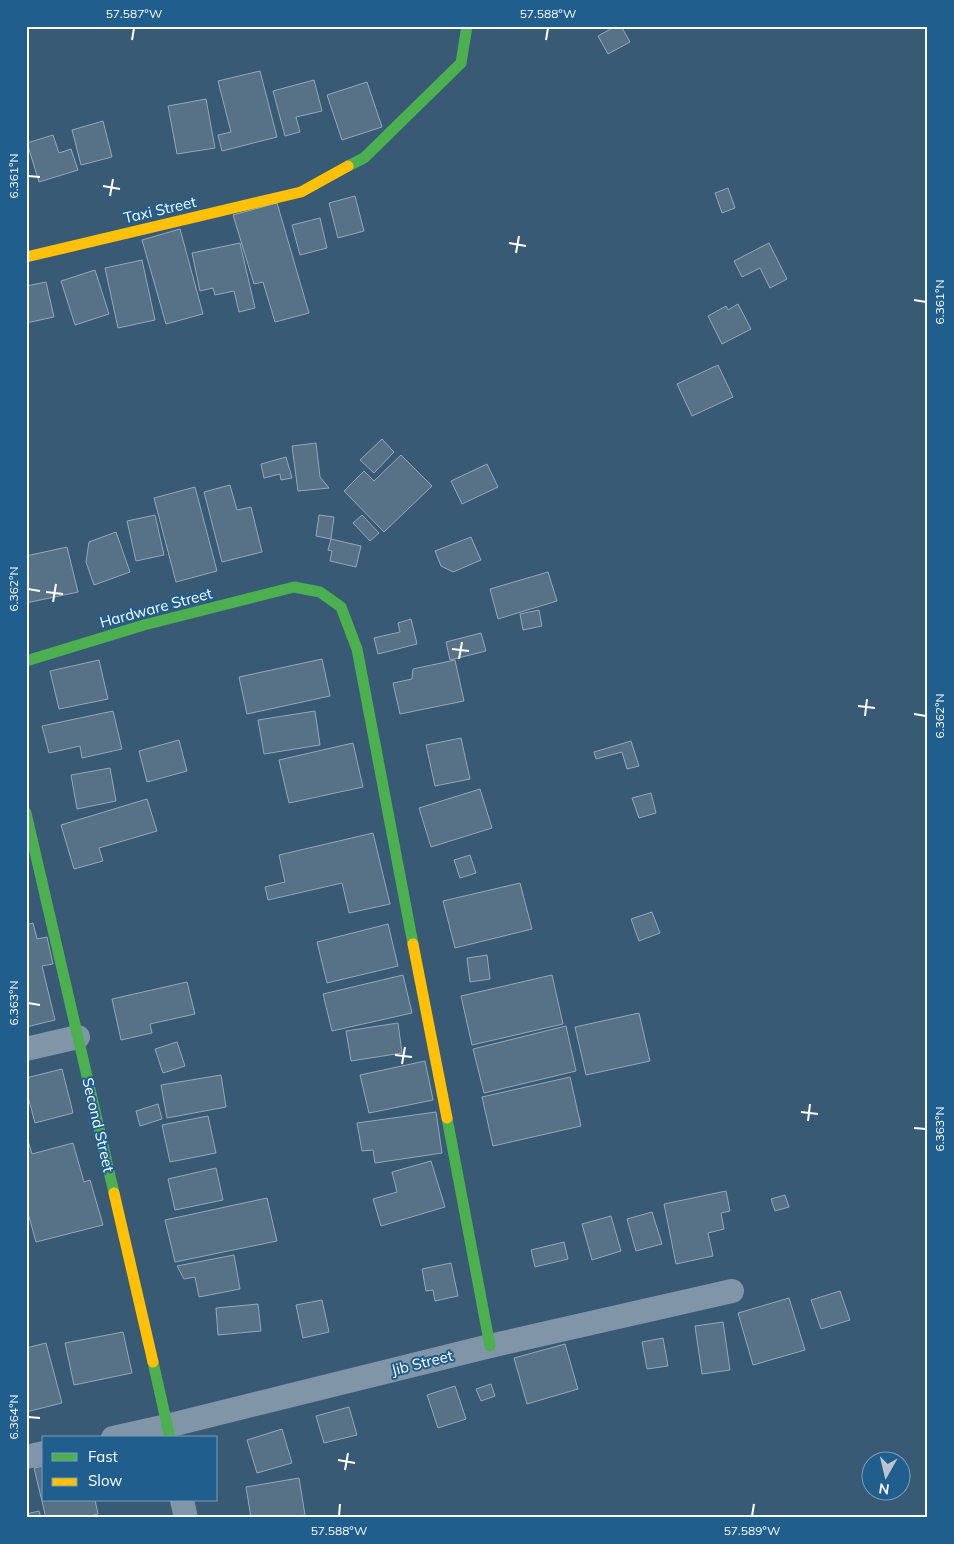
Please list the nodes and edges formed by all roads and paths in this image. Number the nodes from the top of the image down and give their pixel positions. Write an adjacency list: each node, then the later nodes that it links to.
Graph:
1 (466, 26): 2 (street, Taxi Street)
2 (26, 257)
3 (26, 661): 8 (street, Hardware Street)
4 (26, 813): 5 (street, Second Street)
5 (78, 1037): 6 (street); 9 (street, Second Street)
6 (26, 1049)
7 (732, 1291): 8 (street, Jib Street)
8 (490, 1346): 9 (street, Jib Street)
9 (168, 1432): 10 (street, Jib Street)
10 (132, 1436)
11 (42, 1453): 12 (street)
12 (26, 1457)
13 (182, 1502): 14 (street)
14 (186, 1518)

